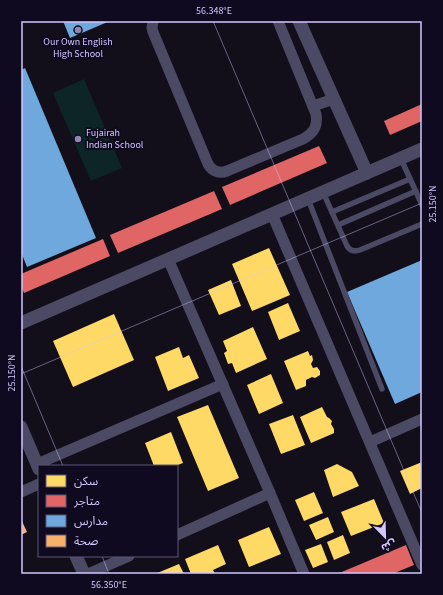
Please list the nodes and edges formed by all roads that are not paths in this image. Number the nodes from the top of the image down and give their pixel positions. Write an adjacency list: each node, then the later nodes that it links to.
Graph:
1 (153, 21): 5 (street)
2 (278, 21): 5 (street)
3 (299, 21): 4 (street)
4 (334, 99): 5 (street); 8 (street)
5 (313, 106)
6 (422, 150): 7 (street)
7 (401, 159): 8 (street); 9 (lane)
8 (366, 174): 11 (street)
9 (410, 179): 10 (lane); 14 (lane)
10 (416, 191): 13 (lane); 17 (lane)
11 (323, 192): 12 (street); 14 (lane)
12 (308, 199): 15 (street); 21 (lane)
13 (422, 206)
14 (332, 212): 17 (lane)
15 (272, 214): 18 (street); 24 (street)
16 (422, 224): 17 (lane)
17 (338, 225)
18 (168, 259): 19 (street); 20 (street)
19 (21, 322)
20 (223, 384): 25 (street); 29 (street)
21 (382, 388)
22 (422, 419): 24 (street)
23 (21, 427): 26 (street)
24 (370, 442): 33 (street)
25 (40, 465)
26 (38, 466)
27 (38, 484): 28 (street)
28 (21, 492)
29 (270, 493): 30 (street); 36 (street)
30 (178, 535)
31 (76, 557): 34 (street)
32 (127, 557): 35 (street)
33 (422, 565)
34 (84, 574)
35 (88, 574)
36 (304, 574)

